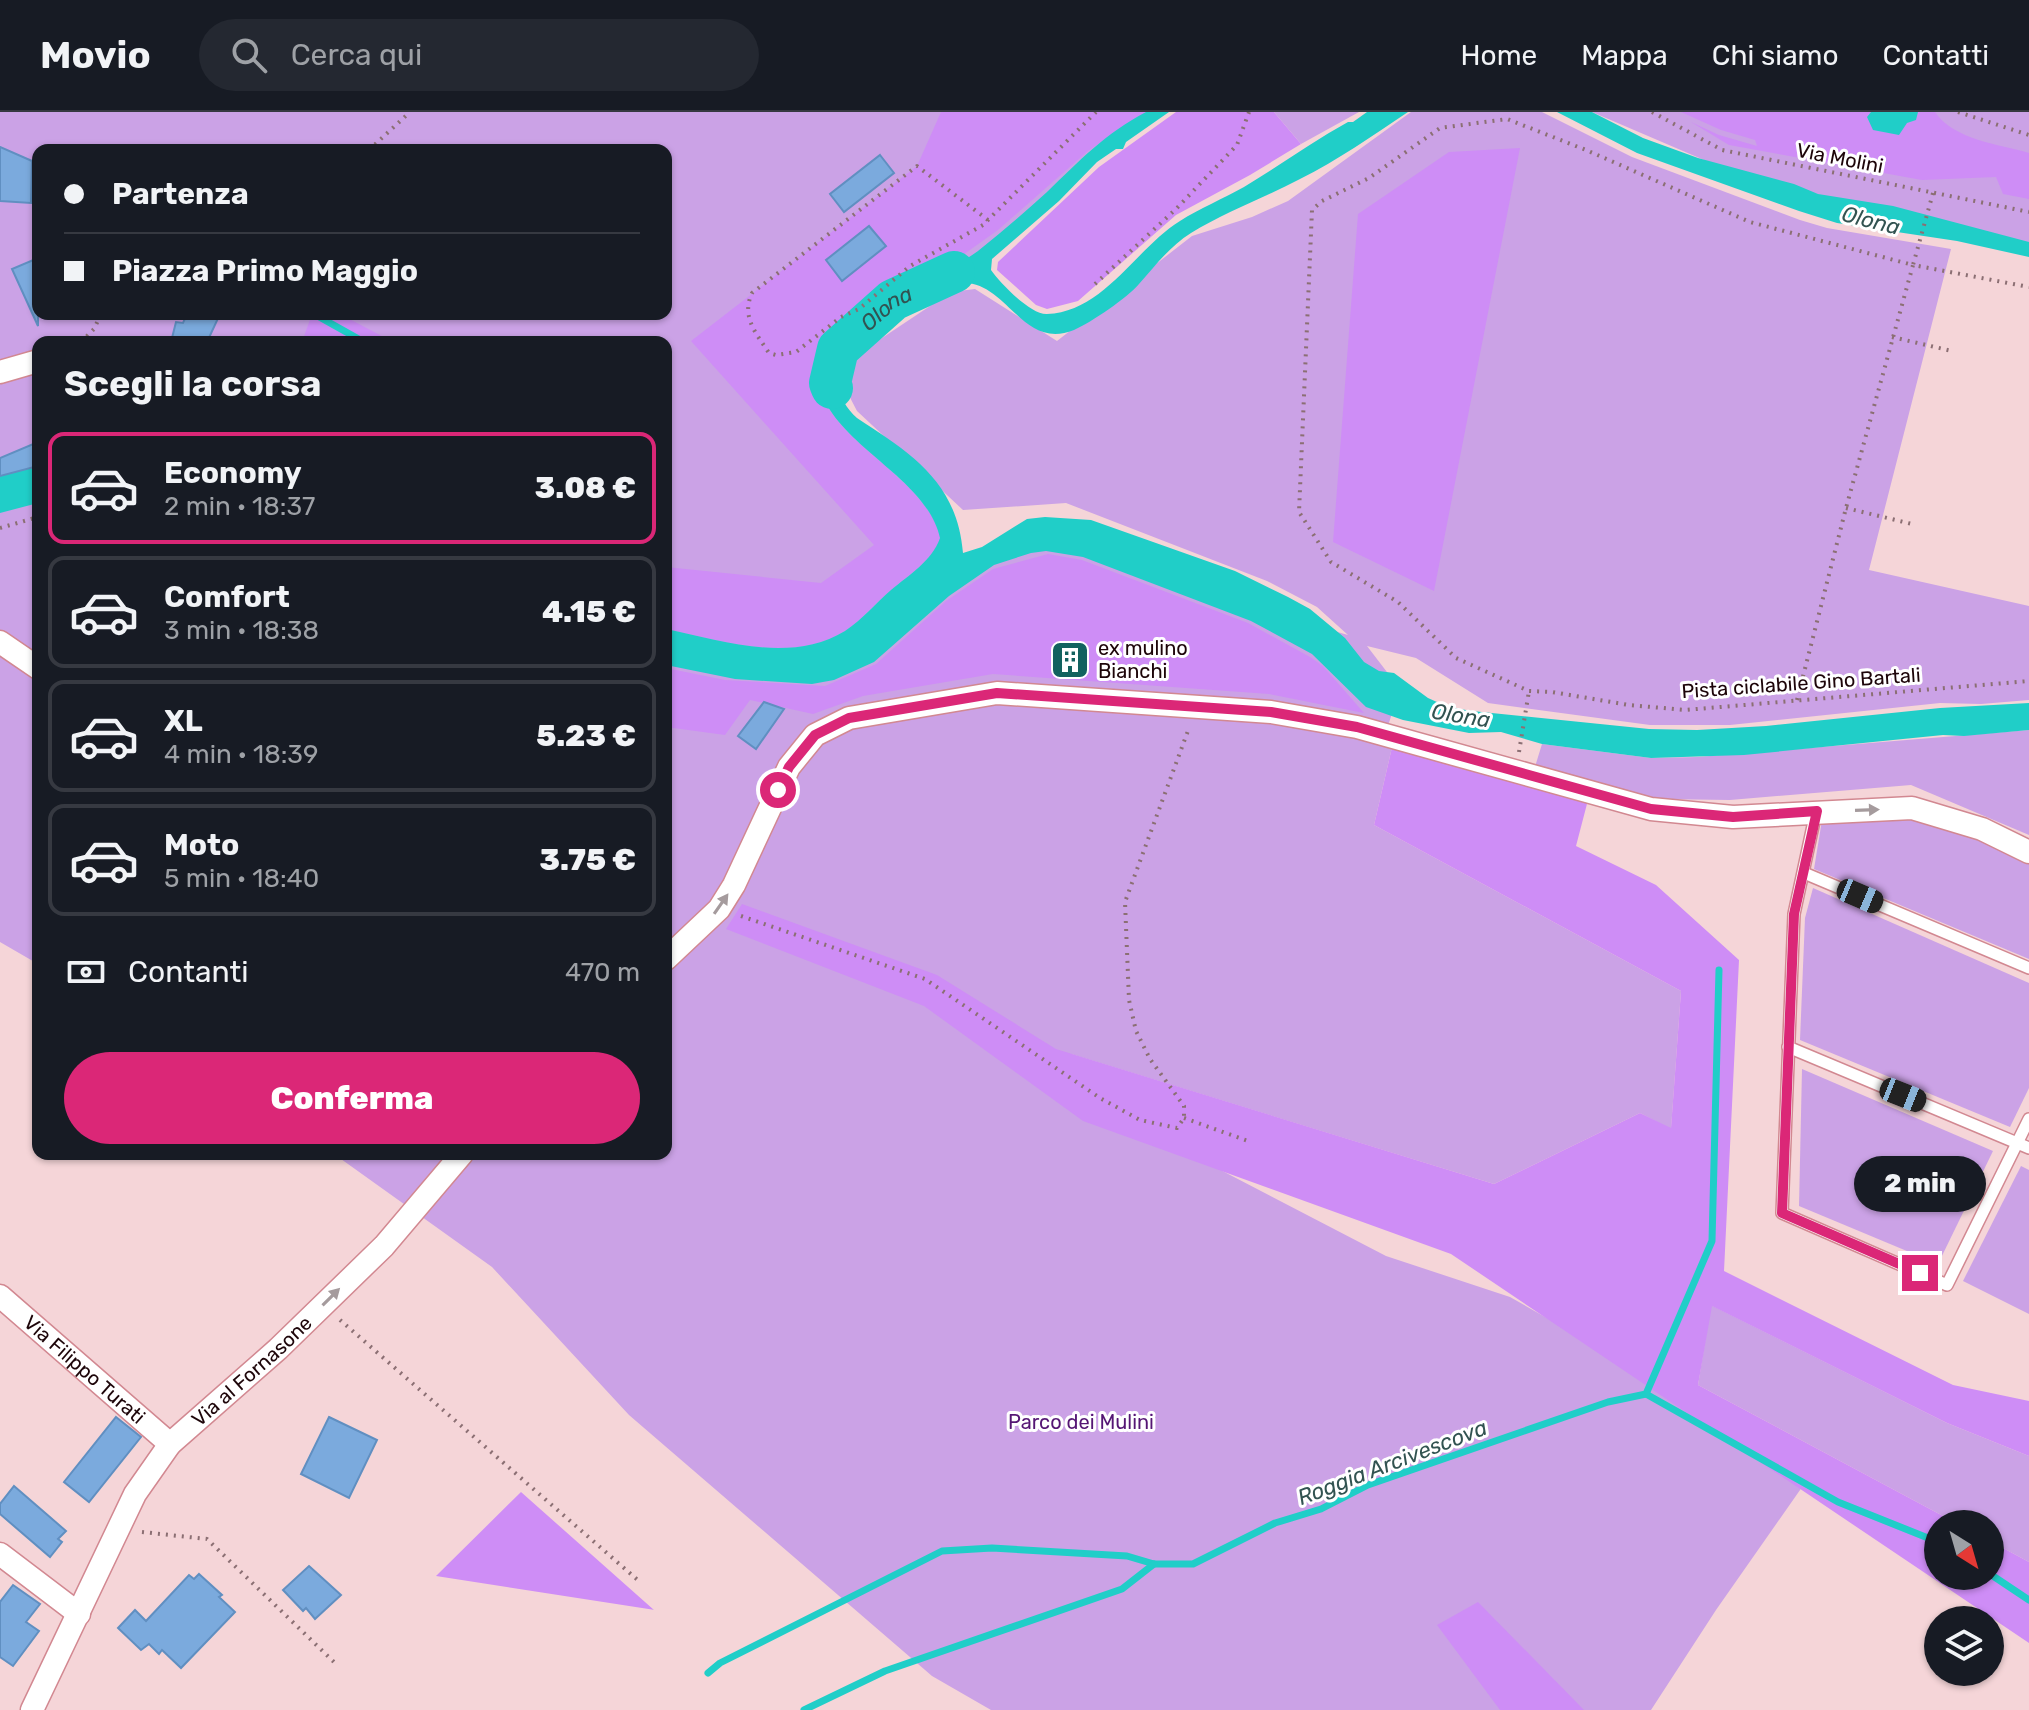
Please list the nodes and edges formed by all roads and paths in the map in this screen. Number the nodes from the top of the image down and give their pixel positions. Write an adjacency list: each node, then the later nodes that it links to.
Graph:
1 (410, 112): 7 (path)
2 (1096, 112): 10 (path)
3 (1249, 112): 12 (path)
4 (1652, 112): 8 (path, Via Molini)
5 (1958, 112): 6 (path)
6 (2029, 135)
7 (375, 144)
8 (1933, 193): 9 (path, Via Molini); 11 (path)
9 (2029, 212)
10 (988, 220): 10 (path)
11 (1913, 265): 13 (path); 14 (path); 25 (path, Pista ciclabile Gino Bartali)
12 (1095, 284)
13 (2029, 287)
14 (1892, 337): 15 (path); 18 (path)
15 (1952, 351)
16 (32, 363): 17 (street)
17 (0, 372)
18 (1846, 508): 20 (path); 26 (path)
19 (32, 519): 21 (path)
20 (1912, 524)
21 (0, 528)
22 (0, 642): 23 (street)
23 (32, 664)
24 (2029, 681): 26 (path, Pista ciclabile Gino Bartali)
25 (1529, 691): 26 (path, Pista ciclabile Gino Bartali); 28 (path)
26 (1797, 700)
27 (1197, 707): 28 (street); 32 (street, one-way to 27); 36 (path)
28 (1517, 761): 29 (street)
29 (1817, 811): 30 (street, one-way to 30); 31 (lane)
30 (2029, 852)
31 (1804, 873): 34 (lane); 35 (lane)
32 (719, 909): 33 (street); 36 (path)
33 (672, 953)
34 (2029, 968)
35 (1788, 1047): 39 (lane); 39 (lane)
36 (1184, 1118): 38 (path)
37 (2029, 1119): 39 (lane)
38 (1248, 1141)
39 (2017, 1143): 40 (lane)
40 (2029, 1148)
41 (457, 1160): 43 (street, Via al Fornasone, one-way to 41)
42 (0, 1296): 44 (street, Via Filippo Turati)
43 (323, 1305): 44 (street, Via al Fornasone); 47 (path)
44 (170, 1444): 45 (street, Via al Fornasone)
45 (120, 1529): 48 (street, Via al Fornasone); 49 (path)
46 (0, 1554): 48 (street)
47 (640, 1582)
48 (79, 1614): 50 (street, Via al Fornasone)
49 (337, 1665)
50 (32, 1710)

